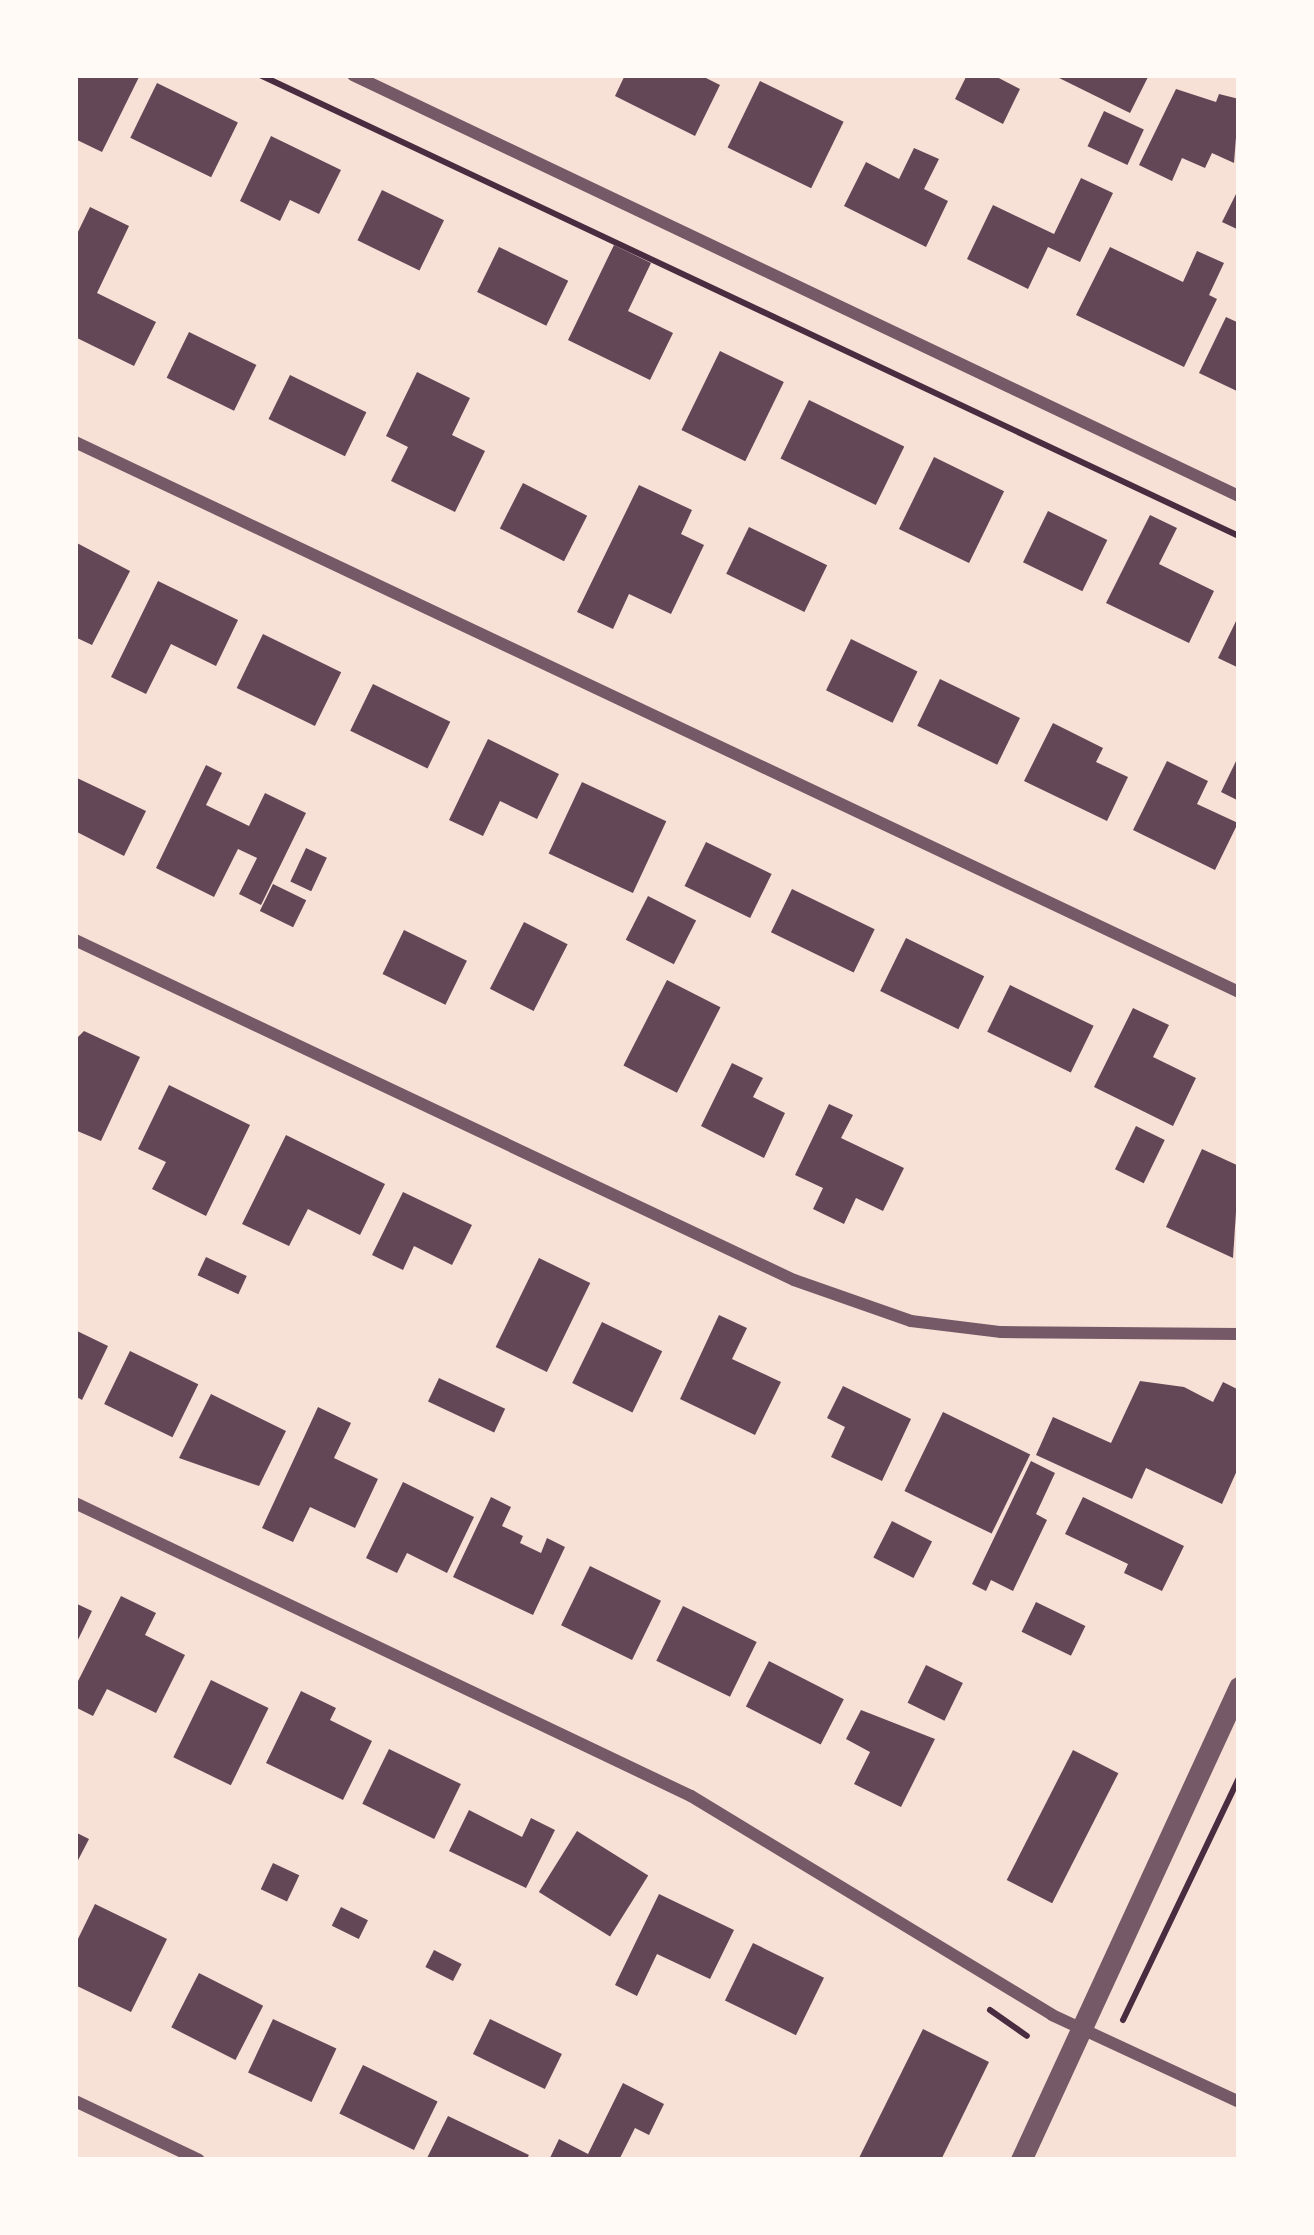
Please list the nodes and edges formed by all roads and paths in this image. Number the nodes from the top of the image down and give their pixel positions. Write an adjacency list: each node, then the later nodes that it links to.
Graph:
1 (260, 75): 5 (path)
2 (353, 75): 4 (street)
3 (75, 442): 7 (street)
4 (1239, 496)
5 (1239, 536)
6 (75, 940): 8 (street)
7 (1239, 992)
8 (1239, 1334)
9 (75, 1503): 13 (street)
10 (1239, 1687): 13 (street)
11 (1239, 1778): 12 (path)
12 (1121, 2023)
13 (1082, 2028): 15 (street); 17 (street)
14 (75, 2101): 16 (street)
15 (1239, 2102)
16 (200, 2160)
17 (1021, 2160)

